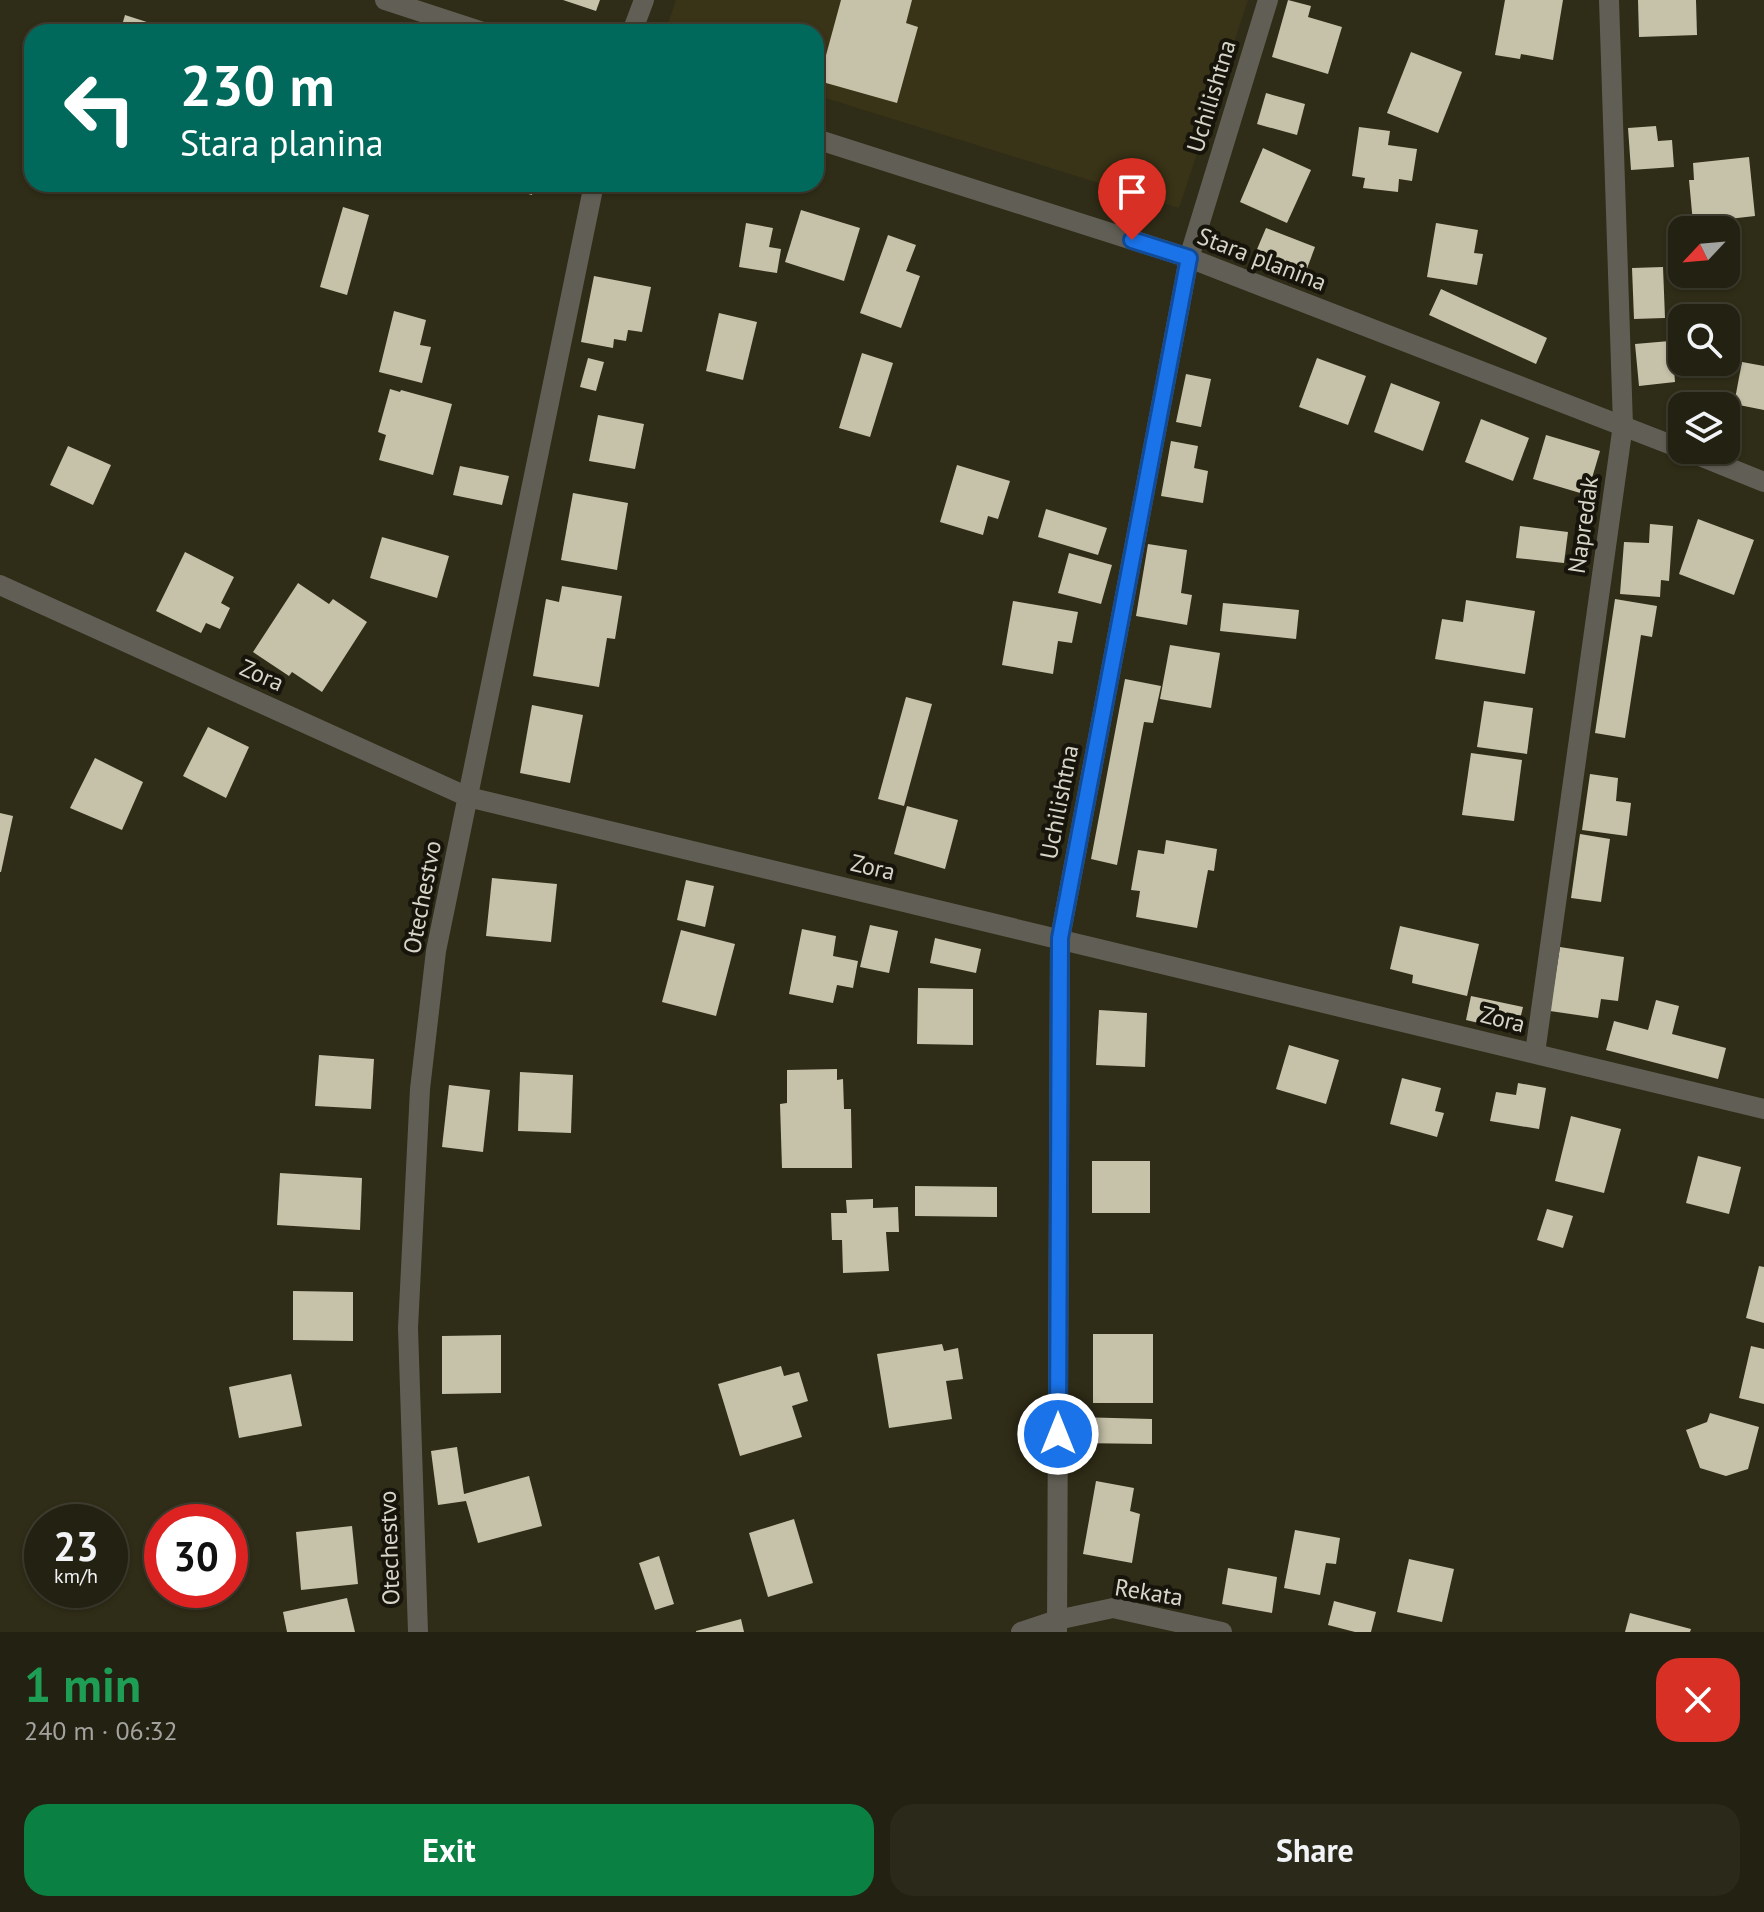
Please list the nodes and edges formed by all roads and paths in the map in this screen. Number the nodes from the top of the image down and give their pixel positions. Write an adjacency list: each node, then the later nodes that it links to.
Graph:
1 (385, 0): 5 (street)
2 (644, 0): 6 (street)
3 (1268, 0): 9 (street, Uchilishtna)
4 (1609, 0): 10 (street, Napredak)
5 (458, 24)
6 (635, 24)
7 (824, 142): 9 (street, Stara planina)
8 (592, 192): 15 (street, Otechestvo)
9 (1189, 258): 10 (street, Stara planina); 16 (street, Uchilishtna)
10 (1623, 425): 11 (street, Stara planina); 17 (street, Napredak)
11 (1668, 444)
12 (1718, 464): 13 (street, Stara planina)
13 (1764, 482)
14 (0, 585): 15 (street, Zora)
15 (468, 797): 16 (street, Zora); 20 (street, Otechestvo)
16 (1060, 938): 17 (street, Zora); 19 (street, Uchilishtna)
17 (1535, 1053): 18 (street, Zora)
18 (1764, 1109)
19 (1057, 1626): 21 (street, Rekata); 22 (street, Rekata)
20 (418, 1632)
21 (1021, 1632)
22 (1222, 1632)

